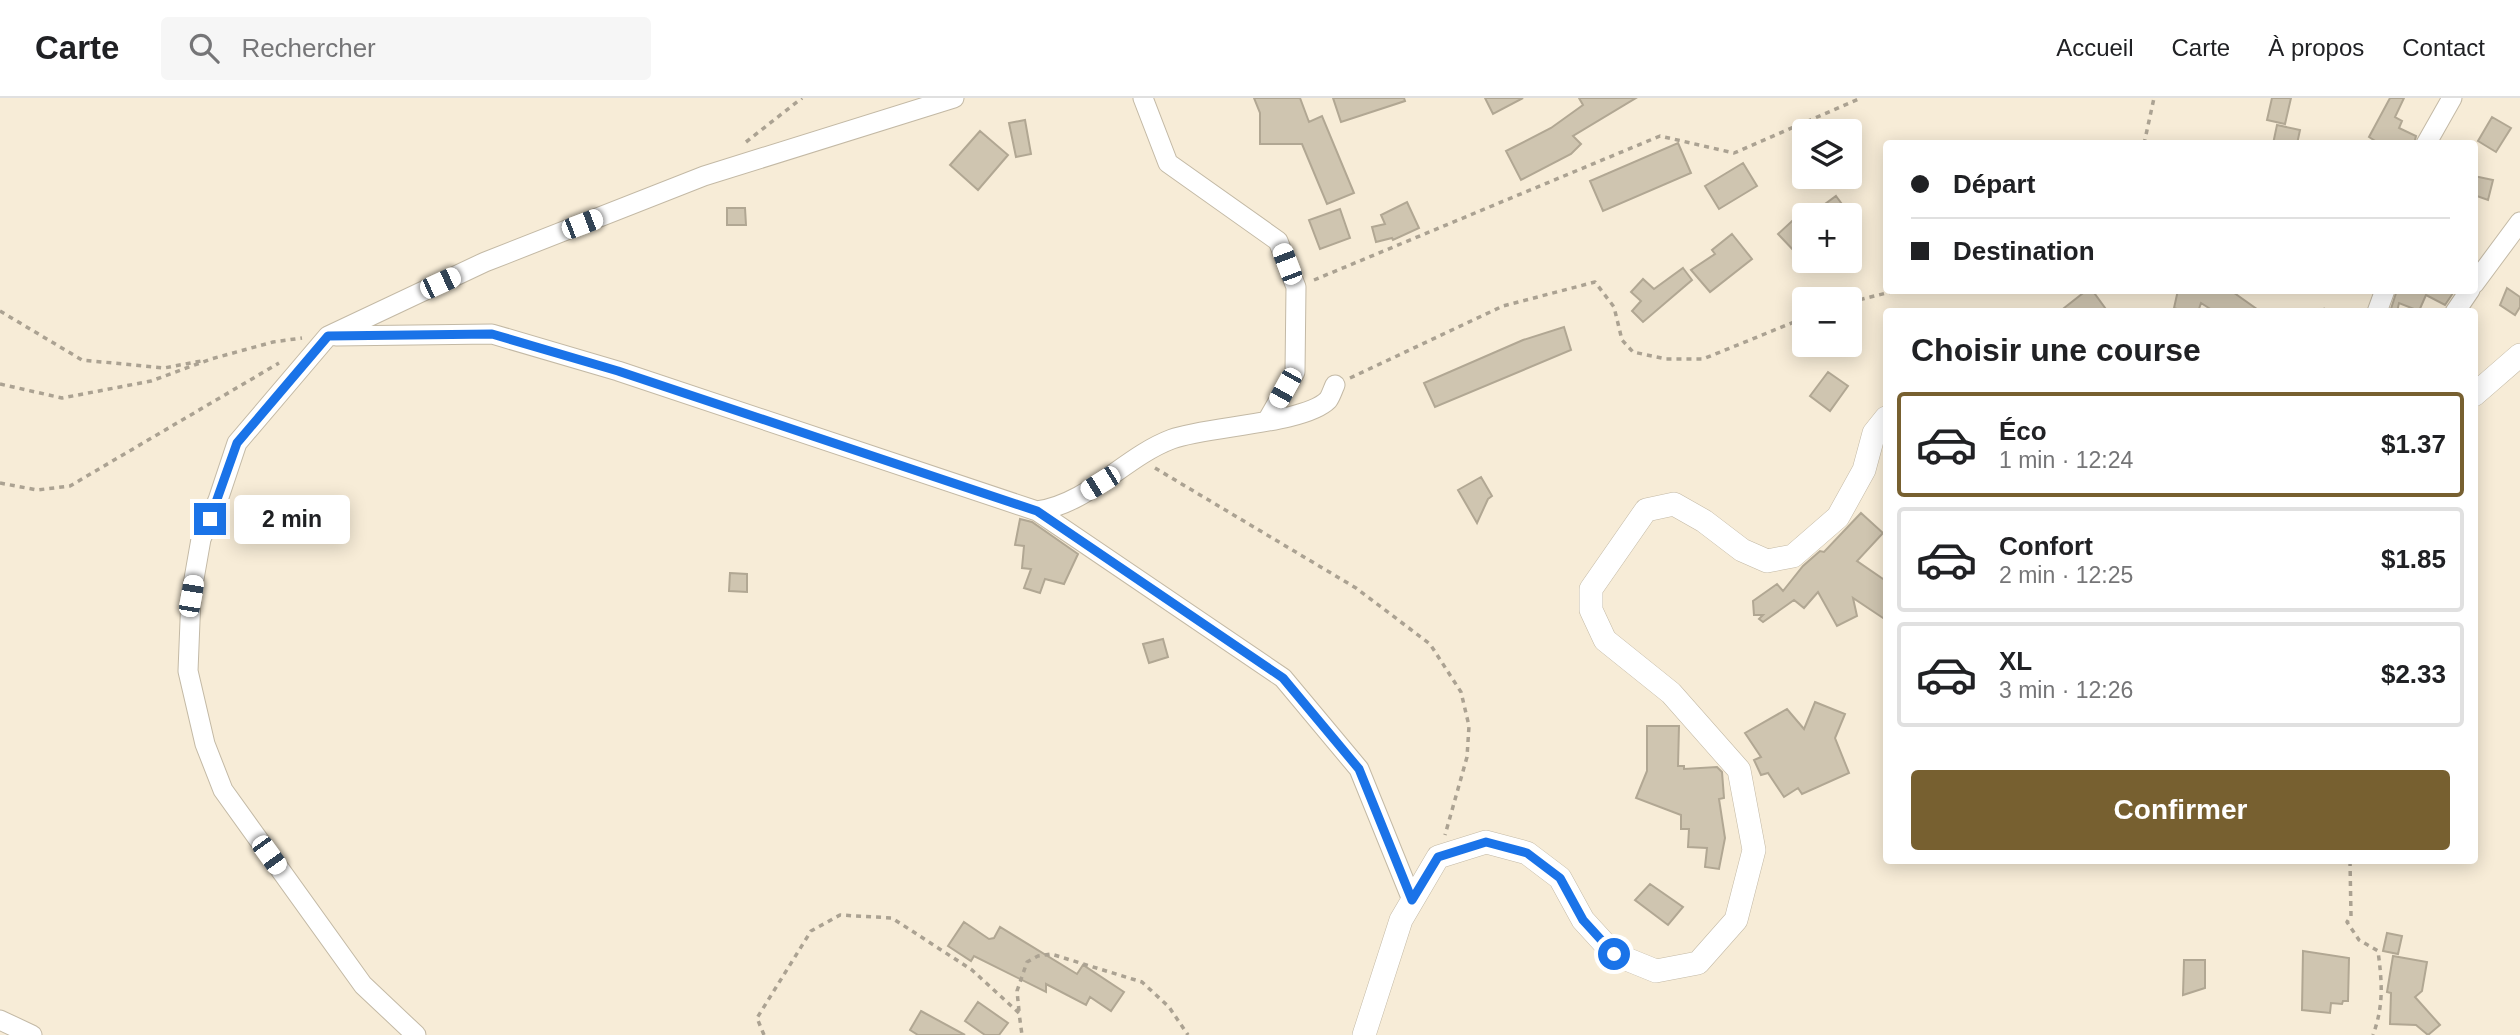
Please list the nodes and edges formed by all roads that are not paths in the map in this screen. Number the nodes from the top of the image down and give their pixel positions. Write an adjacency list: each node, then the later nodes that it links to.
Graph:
1 (954, 98): 7 (street)
2 (1143, 98): 11 (street)
3 (2452, 98): 4 (street)
4 (2428, 140)
5 (2520, 222): 6 (street)
6 (2478, 279)
7 (328, 336): 13 (street); 17 (street)
8 (2520, 355): 10 (street)
9 (1335, 385): 11 (street)
10 (2478, 392)
11 (1267, 421): 13 (street)
12 (1883, 422): 14 (street)
13 (1037, 511): 14 (street)
14 (1412, 900): 18 (street)
15 (0, 1020): 16 (street)
16 (32, 1035)
17 (416, 1035)
18 (1364, 1035)

